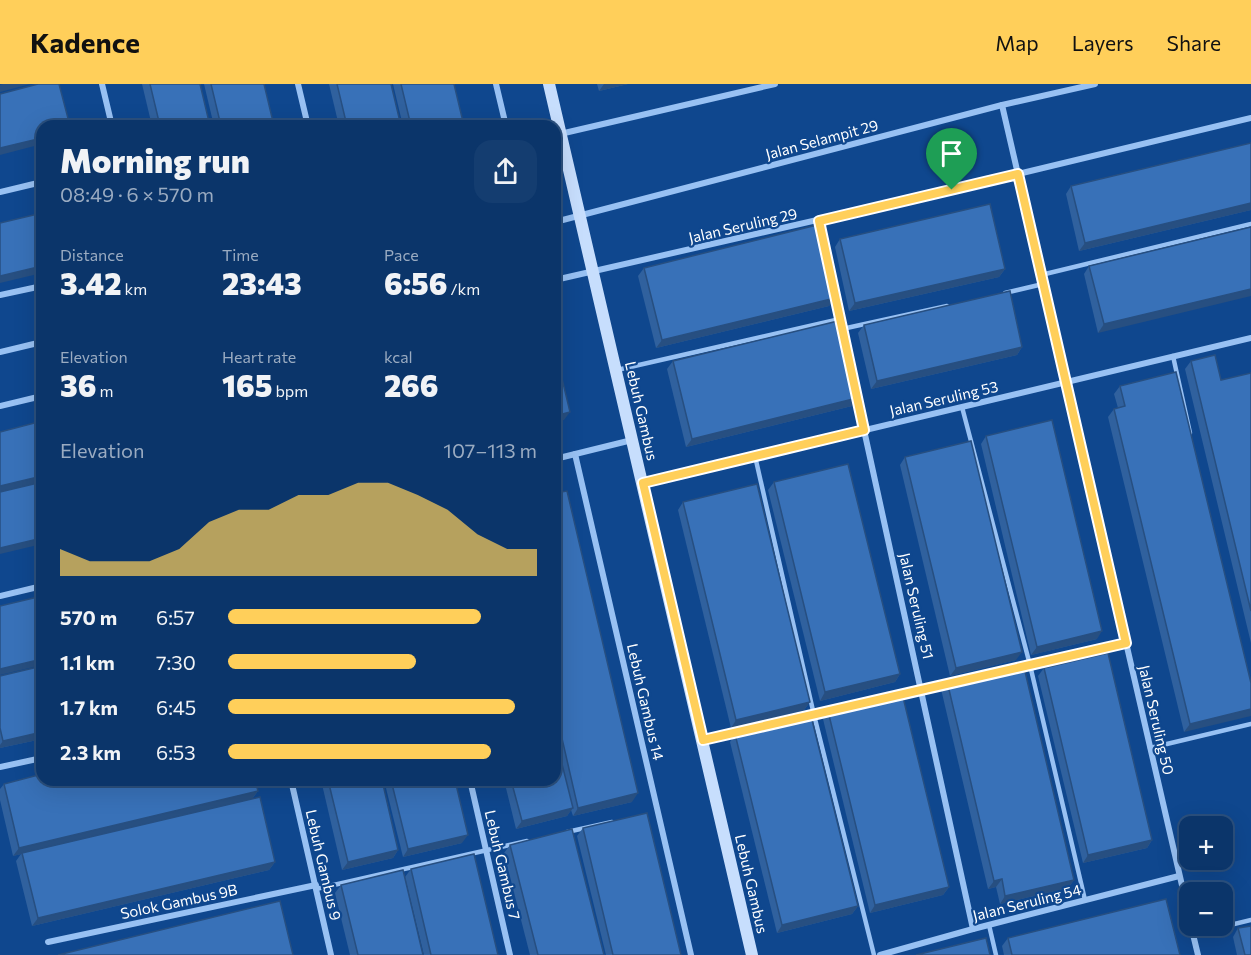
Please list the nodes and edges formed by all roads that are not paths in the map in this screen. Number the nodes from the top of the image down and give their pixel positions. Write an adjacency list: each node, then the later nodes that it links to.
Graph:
1 (102, 84): 9 (street)
2 (298, 84): 10 (street)
3 (496, 84): 11 (street)
4 (549, 84): 12 (street, Lebuh Gambus)
5 (775, 84): 13 (street)
6 (1095, 84): 7 (street, Jalan Selampit 29)
7 (1002, 105): 15 (street, Jalan Seruling 50); 18 (street, Jalan Selampit 29)
8 (1251, 118): 15 (street, Jalan Seruling 29)
9 (111, 120)
10 (307, 120)
11 (505, 120)
12 (557, 120)
13 (561, 134)
14 (561, 138): 18 (street, Lebuh Gambus)
15 (1018, 174): 20 (street, Jalan Seruling 29); 23 (street, Jalan Seruling 50)
16 (36, 183): 17 (street)
17 (0, 192)
18 (580, 216): 19 (street, Jalan Selampit 29); 22 (street, Lebuh Gambus)
19 (561, 221)
20 (819, 221): 22 (street, Jalan Seruling 29); 30 (lane)
21 (1251, 224): 23 (lane)
22 (593, 272): 24 (street, Jalan Seruling 29); 36 (street, Lebuh Gambus)
23 (1041, 275): 25 (street, Jalan Seruling 50)
24 (561, 279)
25 (1044, 285): 27 (lane); 37 (street, Jalan Seruling 50)
26 (36, 287): 28 (street)
27 (999, 294)
28 (0, 296)
29 (954, 304): 31 (lane)
30 (840, 320): 31 (lane); 36 (lane)
31 (842, 329): 41 (lane)
32 (1251, 338): 35 (street, Jalan Seruling 53)
33 (36, 343): 34 (street)
34 (0, 351)
35 (1173, 356): 37 (street, Jalan Seruling 53); 42 (lane)
36 (617, 370): 43 (street, Lebuh Gambus)
37 (1066, 382): 40 (street, Jalan Seruling 53); 50 (street, Jalan Seruling 50)
38 (36, 397): 39 (street)
39 (0, 405)
40 (962, 407): 41 (street, Jalan Seruling 53); 51 (lane)
41 (864, 430): 45 (street, Jalan Seruling 53); 54 (street, Jalan Seruling 51)
42 (1191, 436)
43 (633, 440): 44 (street); 47 (street, Lebuh Gambus)
44 (575, 454): 46 (street); 65 (street, Lebuh Gambus 14)
45 (755, 456): 47 (street, Jalan Seruling 53); 57 (lane)
46 (561, 458)
47 (643, 483): 59 (street, Lebuh Gambus)
48 (36, 587): 49 (street)
49 (0, 596)
50 (1126, 643): 51 (lane); 60 (street, Jalan Seruling 50)
51 (1030, 665): 52 (lane); 74 (lane)
52 (1009, 670)
53 (955, 683): 54 (lane)
54 (922, 690): 55 (lane); 78 (street, Jalan Seruling 51)
55 (890, 698)
56 (836, 710): 57 (lane)
57 (814, 715): 59 (lane); 85 (lane)
58 (1251, 724): 60 (lane)
59 (703, 740): 84 (street, Lebuh Gambus)
60 (1150, 748): 71 (street, Jalan Seruling 50)
61 (36, 759): 62 (street)
62 (0, 767)
63 (292, 786): 73 (street, Lebuh Gambus 9)
64 (471, 786): 70 (street, Lebuh Gambus 7)
65 (658, 811): 66 (lane); 83 (street, Lebuh Gambus 14)
66 (647, 814)
67 (624, 819): 68 (lane)
68 (555, 834)
69 (532, 840): 70 (lane)
70 (486, 850): 73 (lane); 82 (street, Lebuh Gambus 7)
71 (1179, 876): 72 (street, Jalan Seruling 50); 74 (street, Jalan Seruling 54)
72 (1180, 882)
73 (316, 887): 80 (street, Solok Gambus 9B); 81 (street, Lebuh Gambus 9)
74 (1085, 900): 77 (street, Jalan Seruling 54)
75 (1251, 920): 76 (lane)
76 (1233, 924)
77 (989, 925): 78 (street, Jalan Seruling 54); 87 (lane)
78 (973, 929): 86 (street, Jalan Seruling 54)
79 (1193, 936): 88 (street)
80 (48, 942)
81 (331, 955)
82 (510, 955)
83 (691, 955)
84 (752, 955)
85 (874, 955)
86 (880, 955)
87 (996, 955)
88 (1198, 955)

